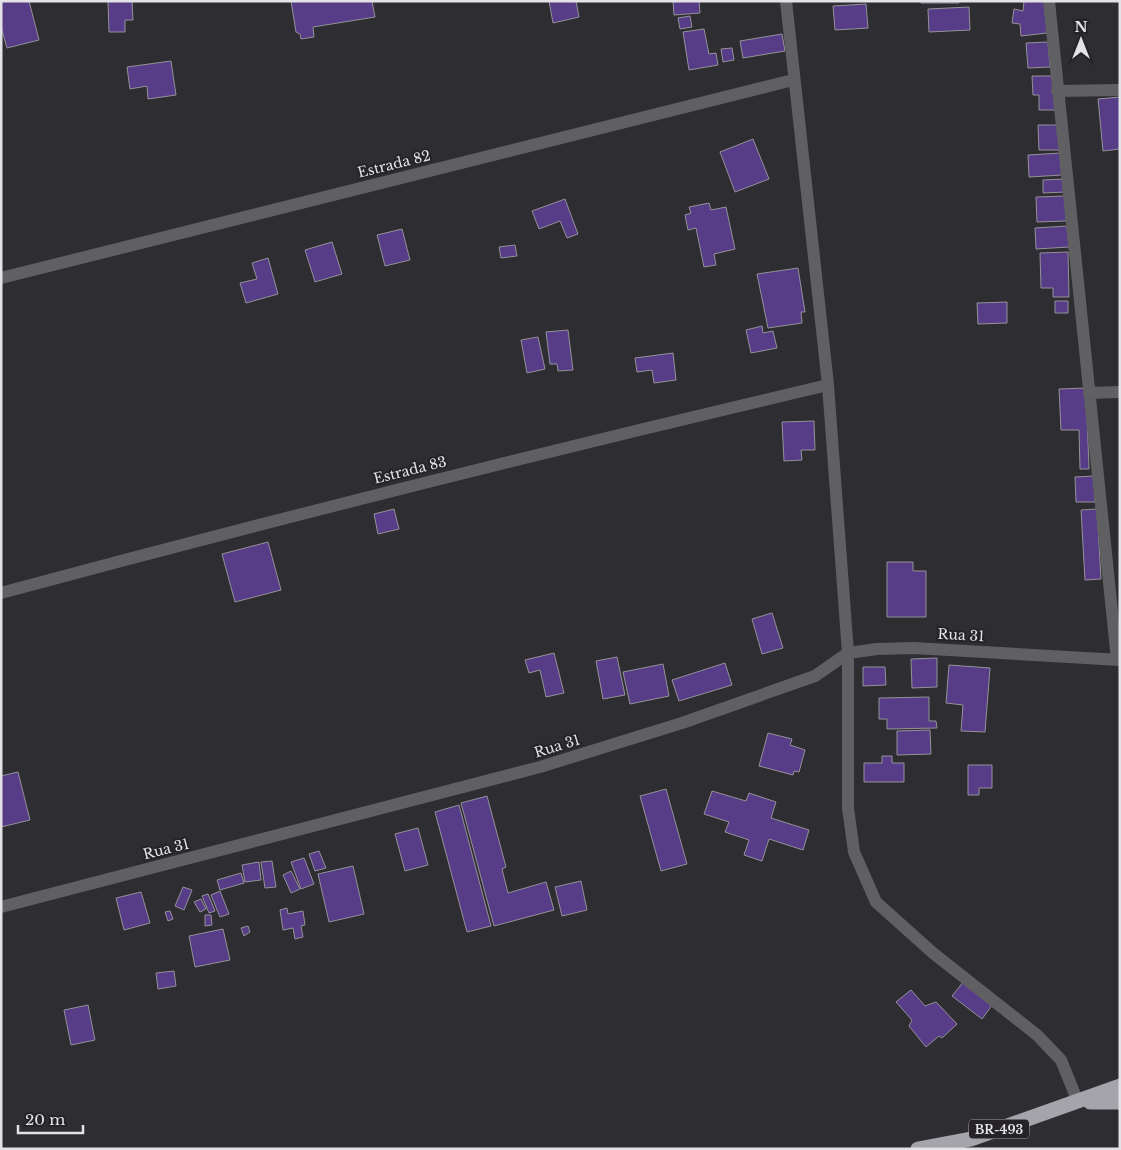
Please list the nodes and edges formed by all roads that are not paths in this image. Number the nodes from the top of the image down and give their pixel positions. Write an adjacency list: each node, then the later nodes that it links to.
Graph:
1 (786, 1): 3 (street)
2 (1049, 1): 5 (street)
3 (793, 80): 6 (street, Estrada 82); 7 (street)
4 (1120, 90): 5 (street)
5 (1058, 92): 9 (street)
6 (1, 278)
7 (828, 385): 10 (street, Estrada 83); 11 (street)
8 (1120, 392): 9 (street)
9 (1089, 393): 12 (street)
10 (1, 593)
11 (848, 653): 12 (street, Rua 31); 13 (street, Rua 31); 15 (street)
12 (1119, 660)
13 (1, 907)
14 (1120, 1086): 15 (highway, BR-493)
15 (1078, 1102): 16 (highway, BR-493); 17 (highway, BR-493)
16 (1120, 1102)
17 (918, 1149)

